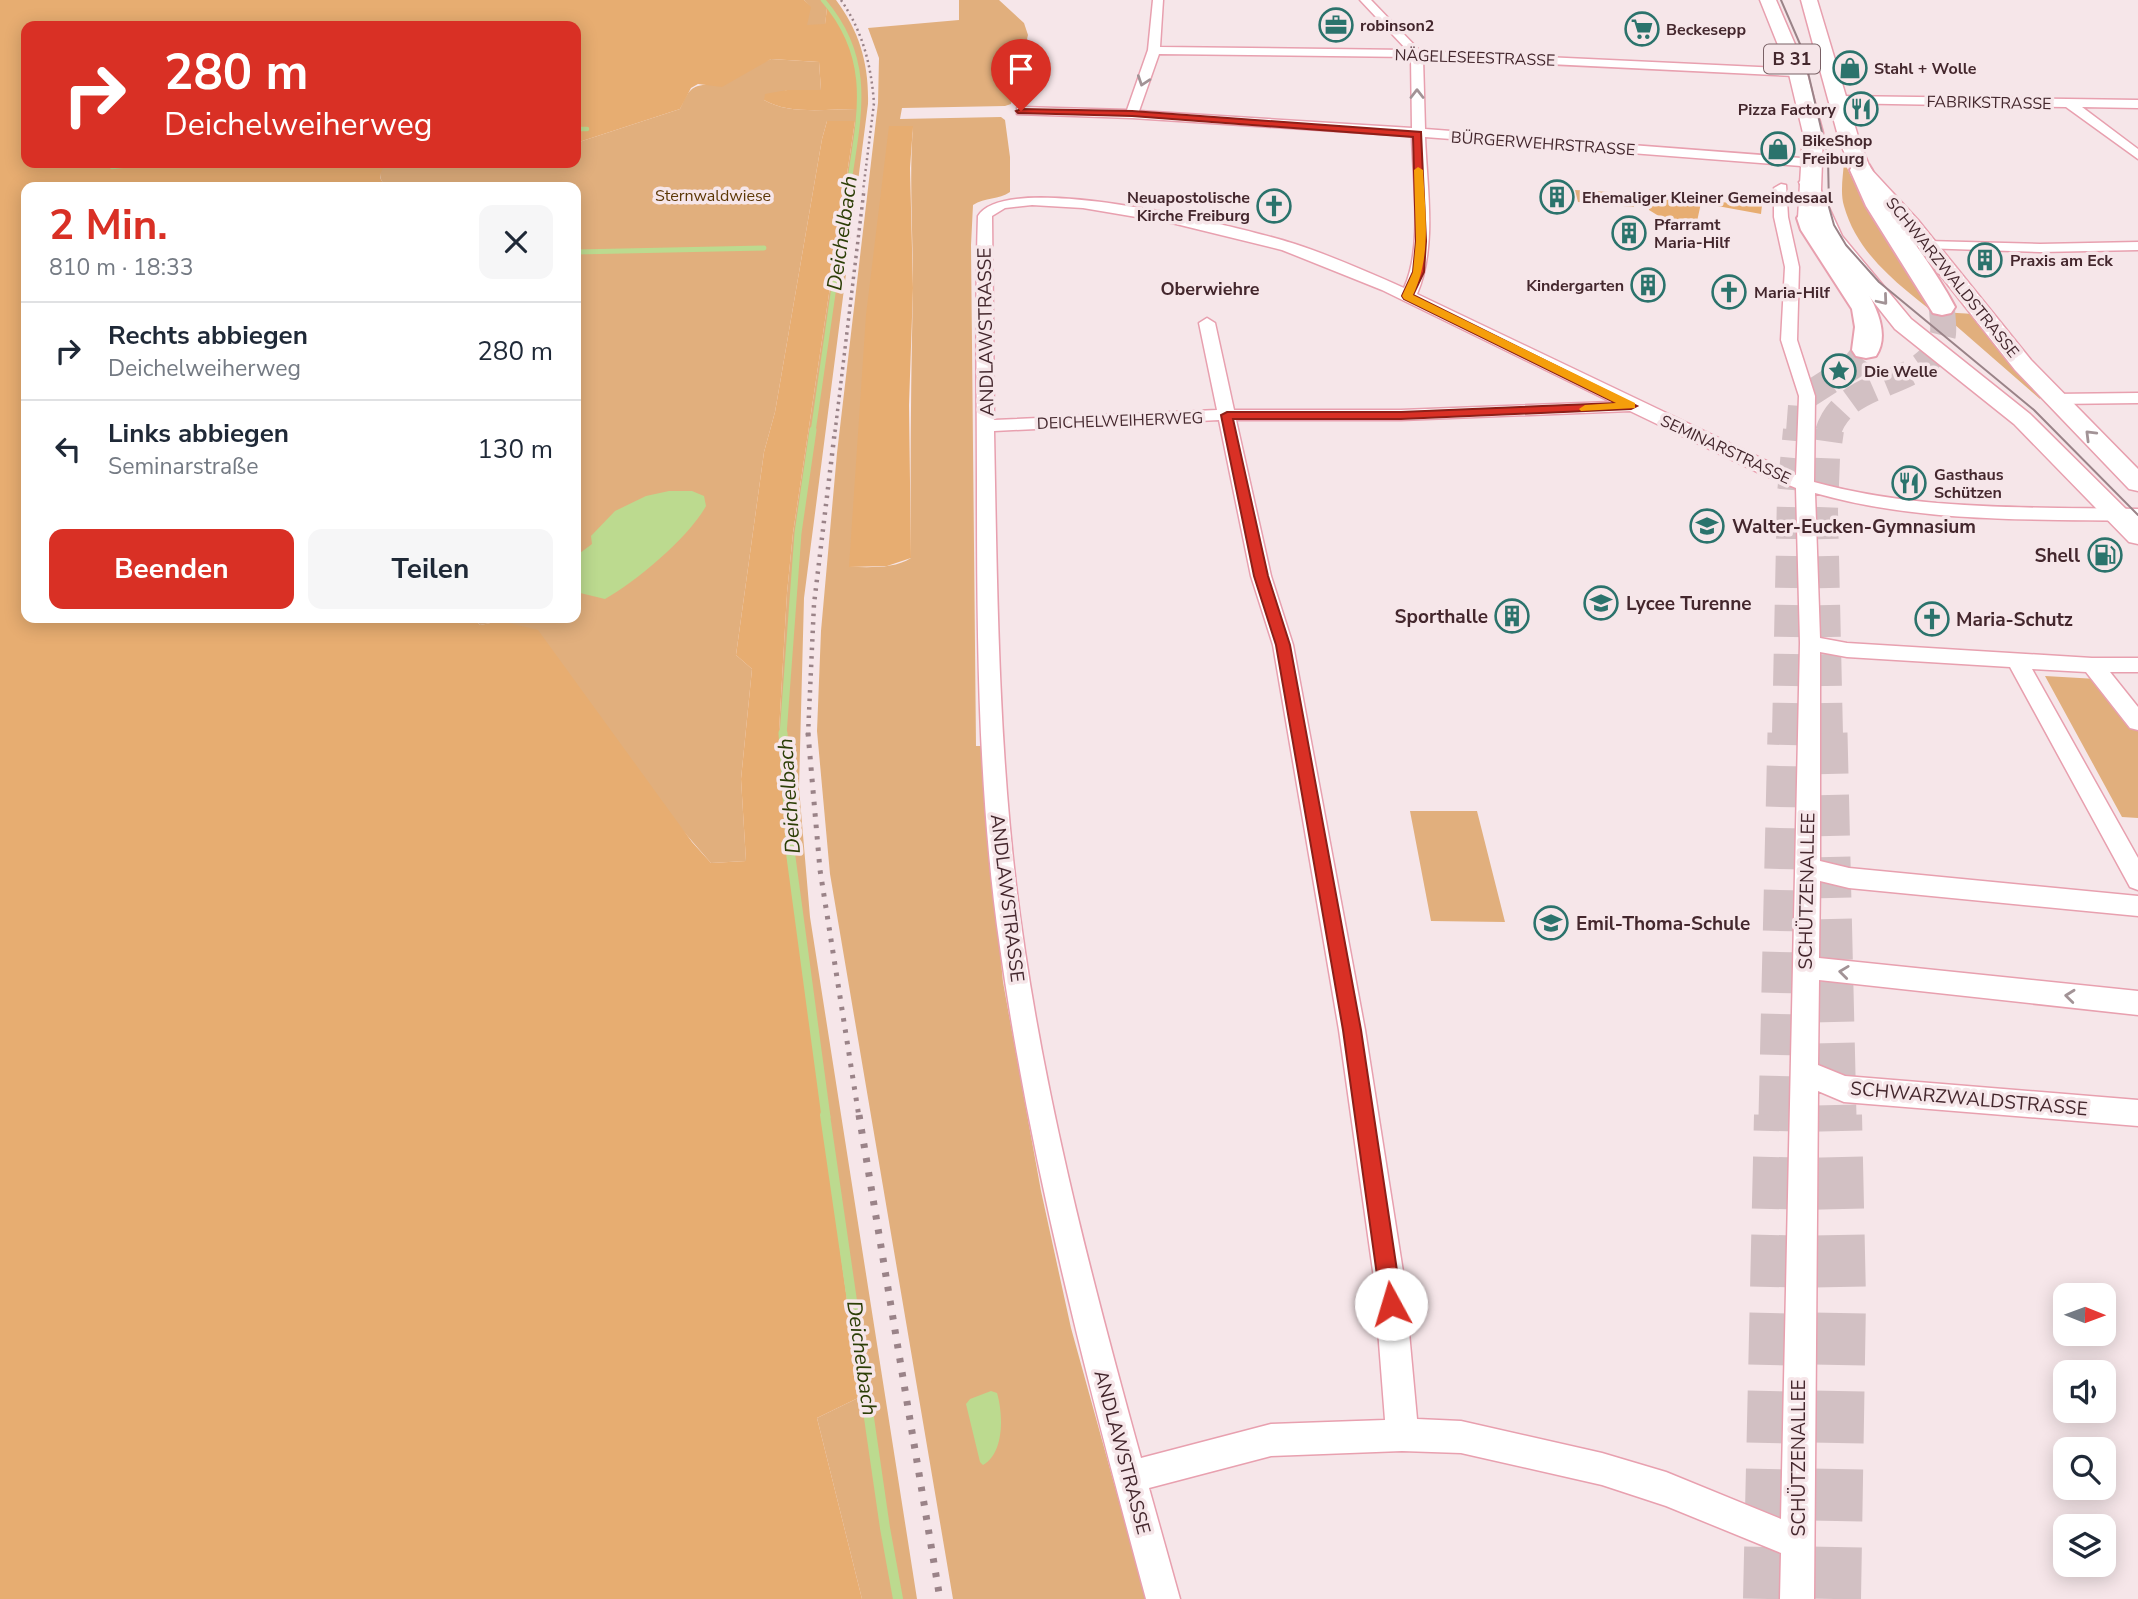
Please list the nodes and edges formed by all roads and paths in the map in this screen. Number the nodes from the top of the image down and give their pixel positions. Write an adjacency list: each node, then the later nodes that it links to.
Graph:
1 (1158, 0): 5 (street)
2 (1364, 0): 6 (street)
3 (1768, 0): 7 (main road, B 31)
4 (1809, 0): 8 (main road, SCHWARZWALDSTRASSE / B 31)
5 (1154, 50): 6 (street, NÄGELESEESTRASSE); 12 (street, one-way to 12)
6 (1417, 54): 7 (street, NÄGELESEESTRASSE); 13 (street, one-way to 6)
7 (1796, 72): 16 (main road, B 31)
8 (1839, 100): 9 (street, FABRIKSTRASSE); 15 (main road, SCHWARZWALDSTRASSE / B 31)
9 (2069, 103): 10 (street, FABRIKSTRASSE); 14 (street)
10 (2138, 104)
11 (1021, 111): 12 (street, BÜRGERWEHRSTRASSE)
12 (1132, 114): 13 (street, BÜRGERWEHRSTRASSE)
13 (1417, 134): 16 (street, BÜRGERWEHRSTRASSE); 22 (street)
14 (2138, 155)
15 (1861, 170): 20 (main road, SCHWARZWALDSTRASSE); 23 (highway, B 31)
16 (1811, 172): 19 (main road, B 31); 33 (main road, one-way to 33)
17 (1781, 188): 32 (street, SCHÜTZENALLEE)
18 (1016, 202): 22 (street, SEMINARSTRASSE); 30 (street, ANDLAWSTRASSE)
19 (1809, 218): 25 (highway, B 31)
20 (1927, 245): 21 (street); 27 (main road, SCHWARZWALDSTRASSE)
21 (2138, 246)
22 (1408, 296): 28 (street, SEMINARSTRASSE)
23 (1942, 307)
24 (1208, 323): 29 (street)
25 (1866, 350)
26 (2138, 398): 27 (street)
27 (2054, 399): 31 (main road, SCHWARZWALDSTRASSE, one-way to 27)
28 (1631, 406): 29 (street, DEICHELWEIHERWEG); 32 (street, SEMINARSTRASSE)
29 (1227, 415): 30 (street, DEICHELWEIHERWEG); 47 (street)
30 (986, 425): 48 (street, ANDLAWSTRASSE)
31 (2138, 483)
32 (1806, 485): 33 (street, SEMINARSTRASSE); 35 (street, SCHÜTZENALLEE)
33 (2127, 515): 34 (main road)
34 (2138, 536)
35 (1810, 643): 36 (street); 40 (street, SCHÜTZENALLEE)
36 (2016, 659): 37 (street); 41 (street)
37 (2092, 665): 38 (street); 39 (street)
38 (2138, 665)
39 (2138, 722)
40 (1808, 868): 42 (street); 43 (street, SCHÜTZENALLEE)
41 (2138, 880)
42 (2138, 906)
43 (1804, 967): 44 (street, one-way to 43); 45 (street, SCHÜTZENALLEE)
44 (2138, 1003)
45 (1803, 1071): 46 (street, SCHWARZWALDSTRASSE); 49 (street, SCHÜTZENALLEE)
46 (2138, 1113)
47 (1402, 1435): 48 (street); 49 (street)
48 (1129, 1477): 50 (street, ANDLAWSTRASSE)
49 (1798, 1543): 51 (street, SCHÜTZENALLEE)
50 (1163, 1599)
51 (1797, 1599)

